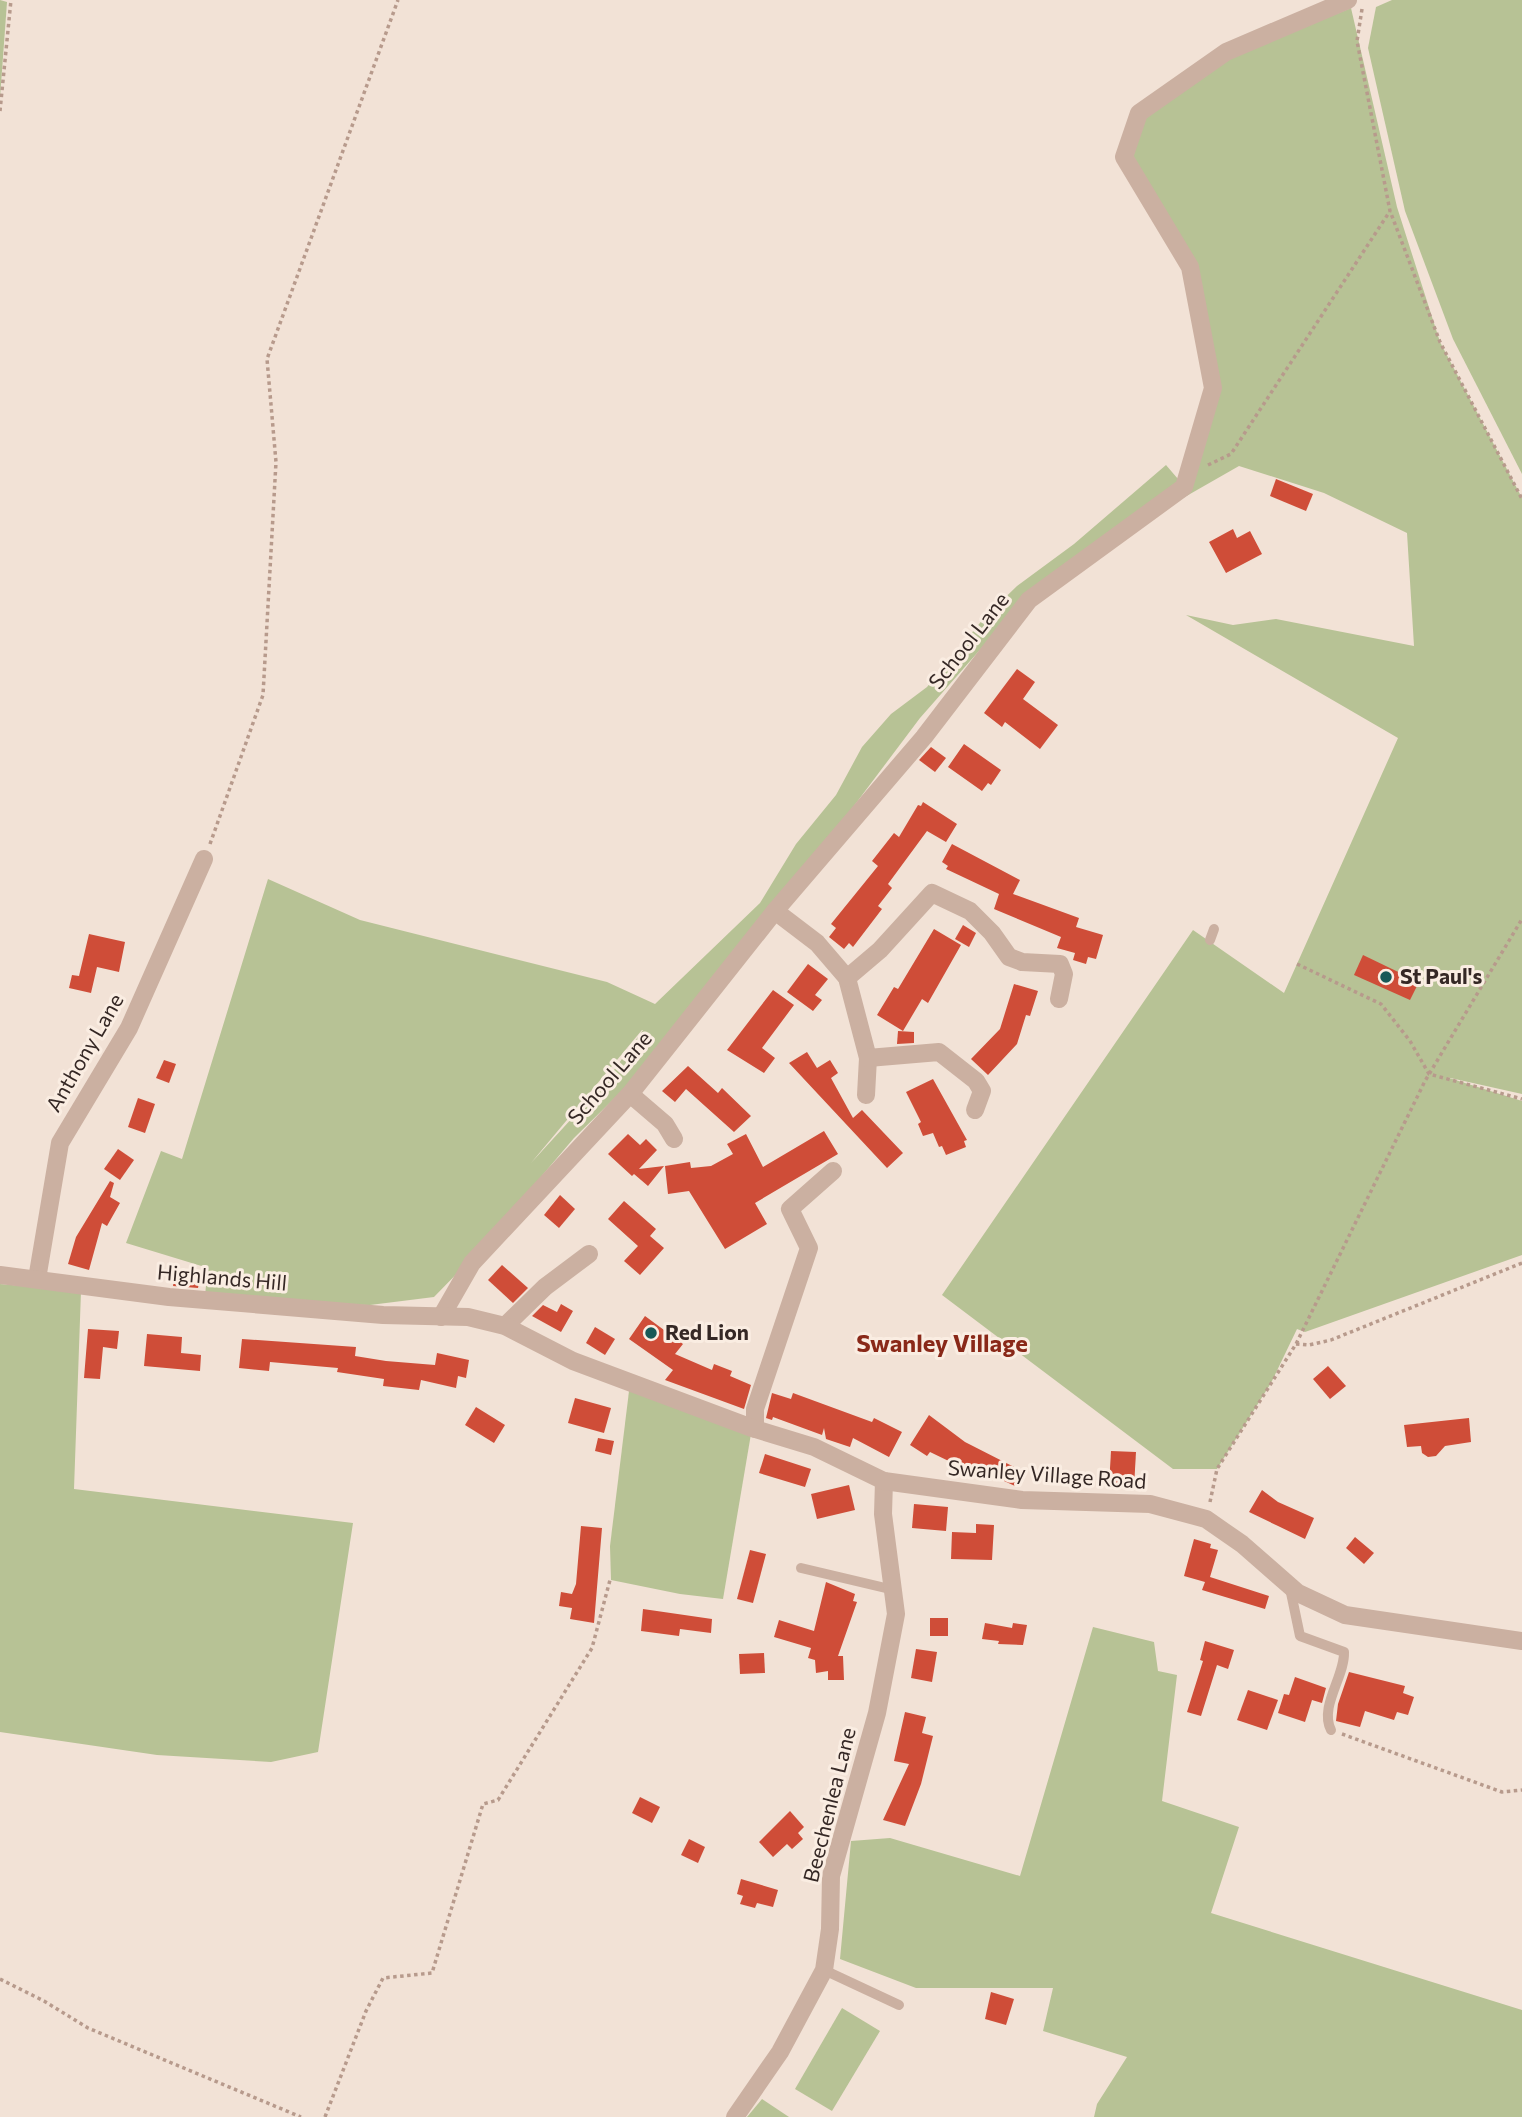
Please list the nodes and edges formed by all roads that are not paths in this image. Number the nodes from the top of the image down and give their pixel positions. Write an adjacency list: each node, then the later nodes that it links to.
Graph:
1 (1348, 0): 3 (street, School Lane)
2 (204, 859): 14 (street, Anthony Lane)
3 (775, 911): 4 (street); 7 (street, School Lane)
4 (847, 978): 5 (street); 6 (street)
5 (1059, 999)
6 (868, 1058): 8 (street); 9 (street)
7 (630, 1094): 10 (street); 15 (street, School Lane)
8 (866, 1095)
9 (975, 1110)
10 (674, 1139)
11 (833, 1171): 17 (street)
12 (589, 1254): 16 (street)
13 (0, 1275): 14 (street, Highlands Hill)
14 (37, 1279): 15 (street, Highlands Hill)
15 (441, 1317): 16 (street, Swanley Village Road)
16 (505, 1326): 17 (street, Swanley Village Road)
17 (755, 1429): 18 (street, Swanley Village Road)
18 (884, 1481): 20 (street, Swanley Village Road); 21 (street, Beechenlea Lane)
19 (801, 1569): 21 (lane)
20 (1290, 1588): 22 (street, Swanley Village Road); 23 (lane)
21 (894, 1590): 24 (street, Beechenlea Lane)
22 (1522, 1641)
23 (1331, 1730)
24 (824, 1970): 25 (lane); 26 (street, Beechenlea Lane)
25 (900, 2005)
26 (735, 2117)

